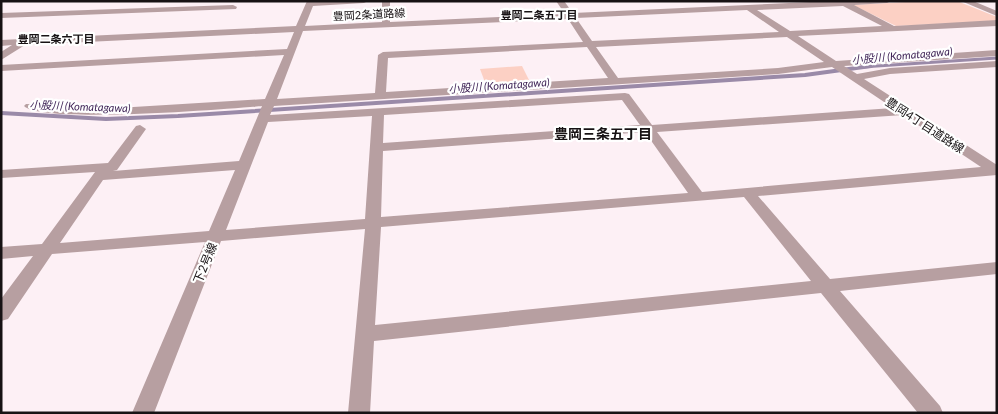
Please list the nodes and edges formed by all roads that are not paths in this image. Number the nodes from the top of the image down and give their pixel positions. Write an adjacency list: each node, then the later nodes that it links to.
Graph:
1 (364, 1): 7 (street)
2 (386, 1): 15 (street)
3 (560, 1): 13 (street)
4 (739, 1): 10 (street)
5 (888, 1): 8 (street, 豊岡2条道路線)
6 (966, 1): 11 (street)
7 (311, 2): 17 (street, 下2号線)
8 (844, 3): 10 (street, 豊岡2条道路線); 18 (street)
9 (235, 4): 12 (street); 16 (street)
10 (749, 8): 13 (street, 豊岡2条道路線); 19 (street)
11 (997, 14)
12 (1, 16)
13 (570, 16): 15 (street, 豊岡2条道路線); 22 (street)
14 (997, 23): 18 (street)
15 (386, 25): 17 (street, 豊岡2条道路線)
16 (220, 26): 17 (street, 豊岡2条道路線); 21 (street, 豊岡2条道路線)
17 (301, 29): 23 (street, 下2号線)
18 (893, 29): 19 (street)
19 (789, 34): 22 (street); 27 (street)
20 (1, 42): 21 (street, 豊岡2条道路線)
21 (23, 42): 25 (street)
22 (590, 44): 30 (street); 31 (street)
23 (291, 52): 28 (street); 33 (street, 下2号線)
24 (997, 53): 27 (street)
25 (1, 57)
26 (997, 64): 29 (street)
27 (834, 65): 29 (street, 豊岡4丁目道路線); 30 (street)
28 (1, 68)
29 (850, 76): 34 (street, 豊岡4丁目道路線)
30 (614, 80): 31 (street)
31 (379, 103): 33 (street); 33 (street); 36 (street); 37 (street)
32 (30, 106): 33 (street)
33 (267, 110): 38 (street, 下2号線)
34 (904, 111): 36 (street); 39 (street, 豊岡4丁目道路線)
35 (140, 129): 40 (street)
36 (650, 129): 37 (street); 43 (street)
37 (378, 147): 44 (street)
38 (245, 165): 40 (street); 45 (street, 下2号線)
39 (996, 171): 42 (street)
40 (102, 172): 41 (street); 46 (street)
41 (1, 174)
42 (747, 192): 43 (street); 49 (street)
43 (698, 196): 44 (street)
44 (373, 223): 45 (street); 51 (street)
45 (216, 235): 46 (street); 52 (street, 下2号線)
46 (48, 250): 47 (street); 50 (street)
47 (1, 253)
48 (997, 268): 49 (street)
49 (826, 286): 51 (street); 54 (street)
50 (1, 314)
51 (364, 334): 53 (street)
52 (144, 413)
53 (359, 413)
54 (932, 413)

